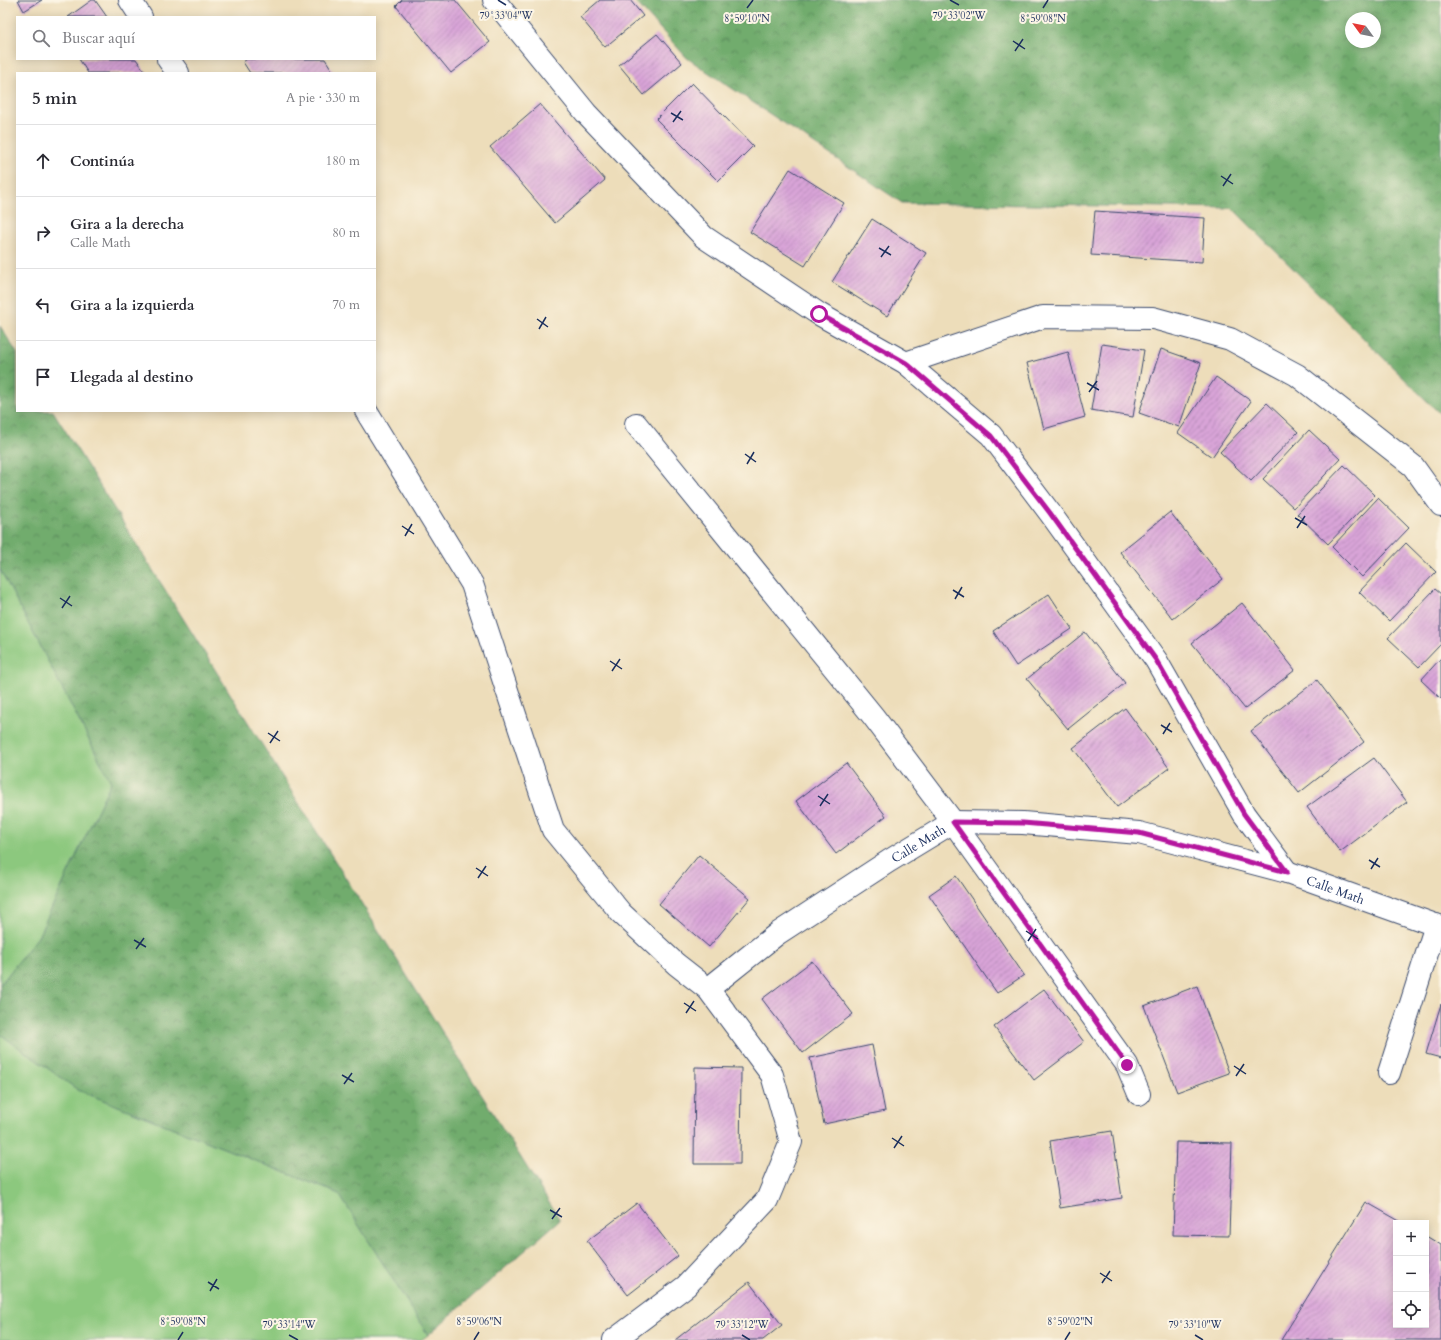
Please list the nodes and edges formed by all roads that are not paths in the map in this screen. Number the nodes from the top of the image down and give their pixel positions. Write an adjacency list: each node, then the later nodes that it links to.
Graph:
1 (130, 0): 3 (street)
2 (494, 0): 6 (street)
3 (140, 16)
4 (169, 60): 5 (street)
5 (177, 72)
6 (906, 363): 9 (street); 11 (street)
7 (367, 412): 13 (street)
8 (636, 424): 10 (street)
9 (1441, 505)
10 (953, 822): 11 (street, Calle Math); 13 (street, Calle Math); 15 (street)
11 (1287, 872): 12 (street, Calle Math)
12 (1439, 926): 14 (street)
13 (708, 989): 16 (street)
14 (1389, 1073)
15 (1139, 1094)
16 (614, 1340)

